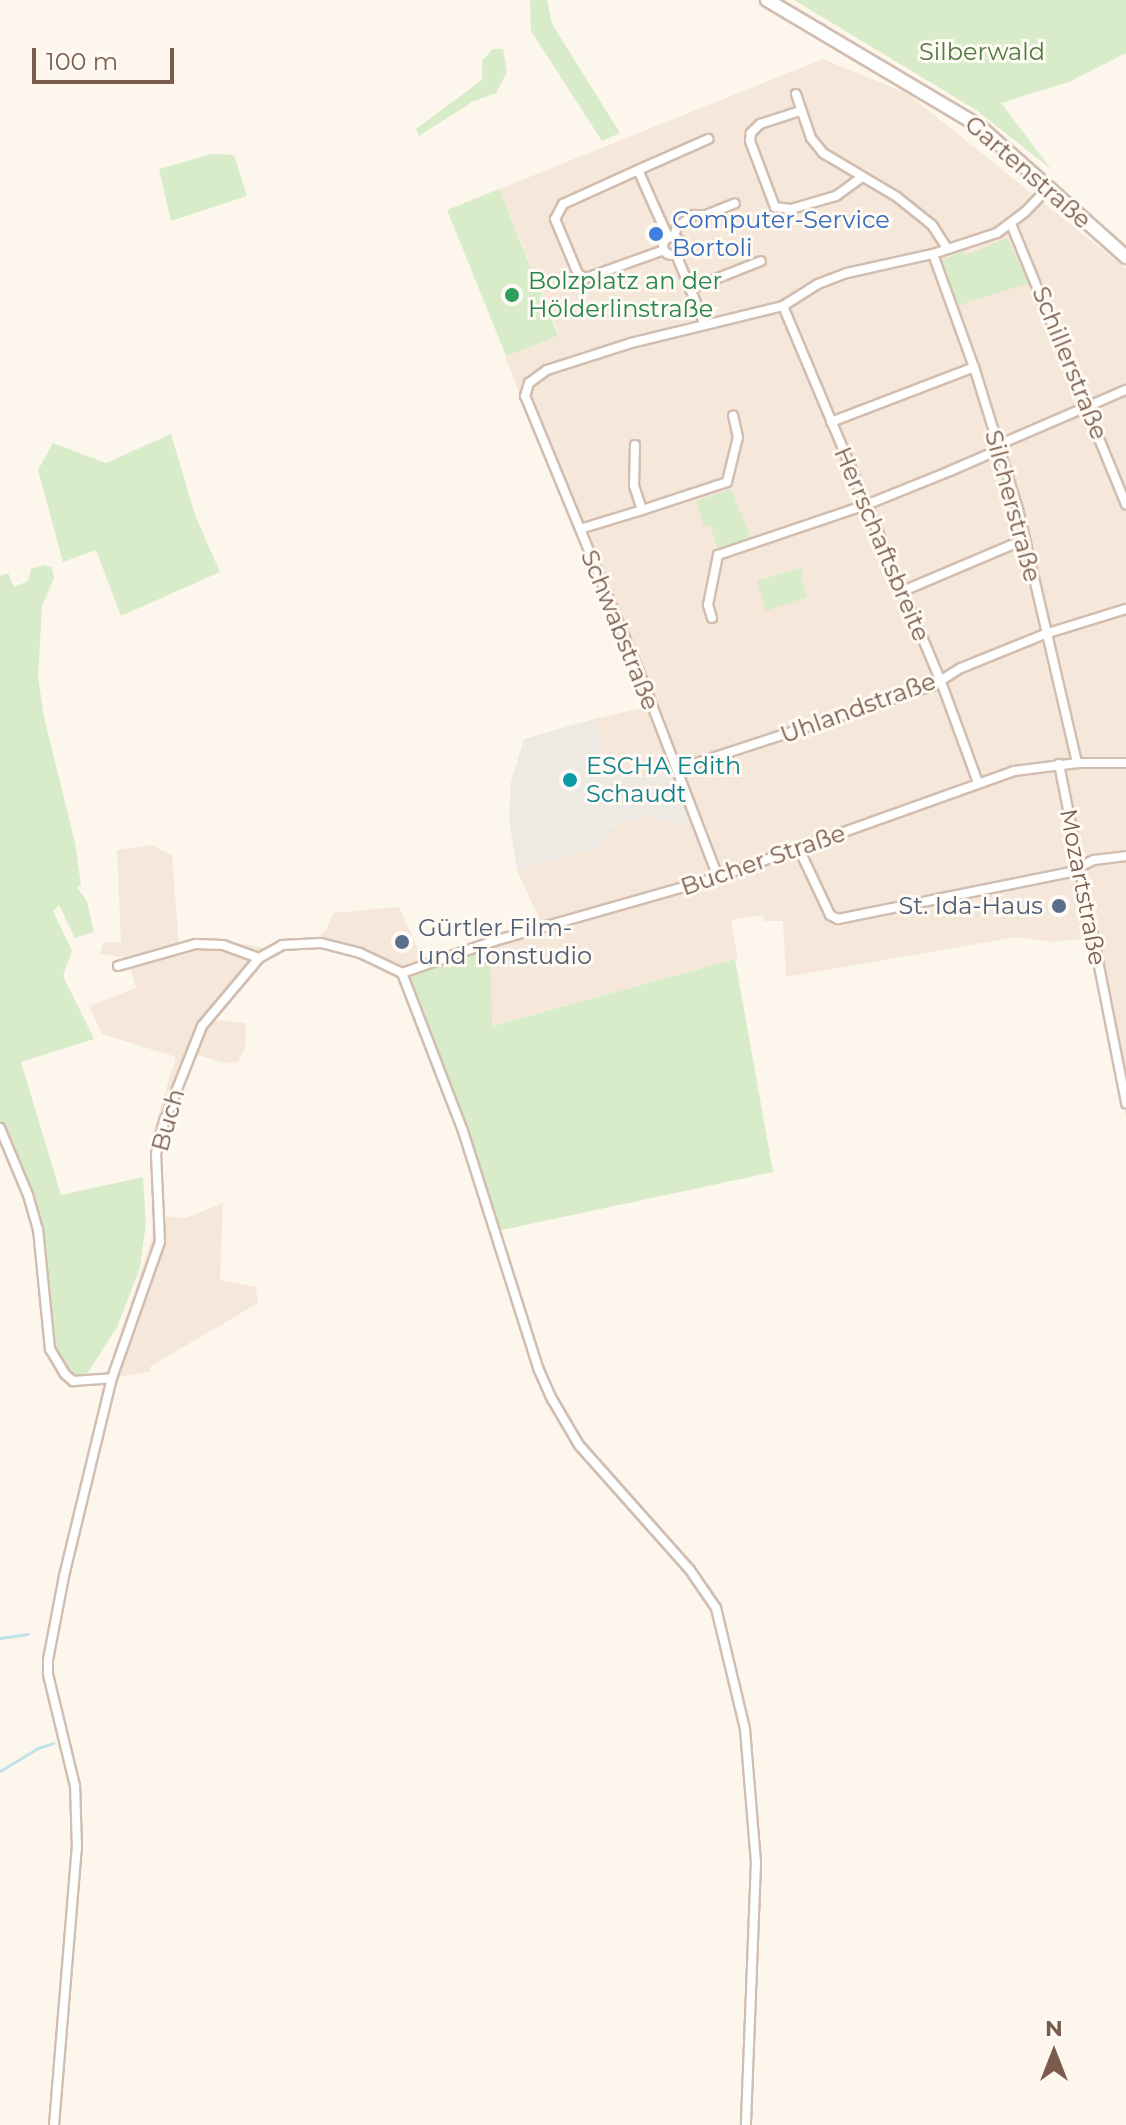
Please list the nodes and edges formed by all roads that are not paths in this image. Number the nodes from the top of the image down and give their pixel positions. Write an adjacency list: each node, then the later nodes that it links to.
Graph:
1 (767, 0): 7 (main road, Gartenstraße)
2 (796, 94): 3 (street)
3 (800, 111): 6 (street); 6 (street)
4 (708, 139): 5 (street)
5 (638, 170): 10 (street); 12 (street)
6 (861, 178): 11 (street)
7 (1048, 188): 9 (street); 15 (main road, Gartenstraße)
8 (735, 203): 10 (street)
9 (1011, 224): 11 (street); 22 (street, Schillerstraße)
10 (671, 237): 12 (street); 13 (street)
11 (947, 248): 14 (street)
12 (664, 250): 13 (street)
13 (676, 254): 17 (street)
14 (933, 254): 18 (street); 20 (street, Silcherstraße)
15 (1126, 257)
16 (761, 261): 17 (street)
17 (690, 289): 19 (street)
18 (783, 306): 19 (street); 24 (street, Herrschaftsbreite)
19 (705, 325): 30 (street, Schwabstraße)
20 (974, 367): 24 (street); 26 (street, Silcherstraße)
21 (1126, 390): 22 (street)
22 (1088, 405): 26 (street); 27 (street, Schillerstraße)
23 (733, 416): 29 (street)
24 (831, 422): 28 (street, Herrschaftsbreite)
25 (635, 445): 29 (street)
26 (998, 445): 28 (street); 31 (street, Silcherstraße)
27 (1126, 504)
28 (866, 505): 32 (street, Herrschaftsbreite); 34 (street)
29 (642, 510): 30 (street)
30 (580, 529): 40 (street, Schwabstraße)
31 (1023, 540): 32 (street); 35 (street, Silcherstraße)
32 (903, 591): 36 (street, Herrschaftsbreite)
33 (1126, 609): 35 (street, Uhlandstraße)
34 (712, 618)
35 (1045, 634): 36 (street, Uhlandstraße); 37 (street, Silcherstraße)
36 (940, 679): 40 (street, Uhlandstraße); 41 (street, Herrschaftsbreite)
37 (1077, 763): 38 (street, Bucher Straße); 39 (street, Bucher Straße)
38 (1126, 763)
39 (1059, 764): 41 (street, Bucher Straße); 44 (street, Mozartstraße)
40 (678, 769): 45 (street, Schwabstraße)
41 (978, 783): 42 (street, Bucher Straße)
42 (799, 849): 44 (street); 45 (street, Bucher Straße)
43 (1126, 856): 44 (street)
44 (1080, 868): 49 (street, Mozartstraße)
45 (718, 877): 48 (street, Bucher Straße)
46 (259, 958): 47 (street); 48 (street, Buch); 51 (street, Buch)
47 (118, 966)
48 (402, 973): 53 (street)
49 (1126, 1103)
50 (0, 1128): 51 (street)
51 (112, 1378): 52 (street, Buch)
52 (54, 2125)
53 (746, 2125)

